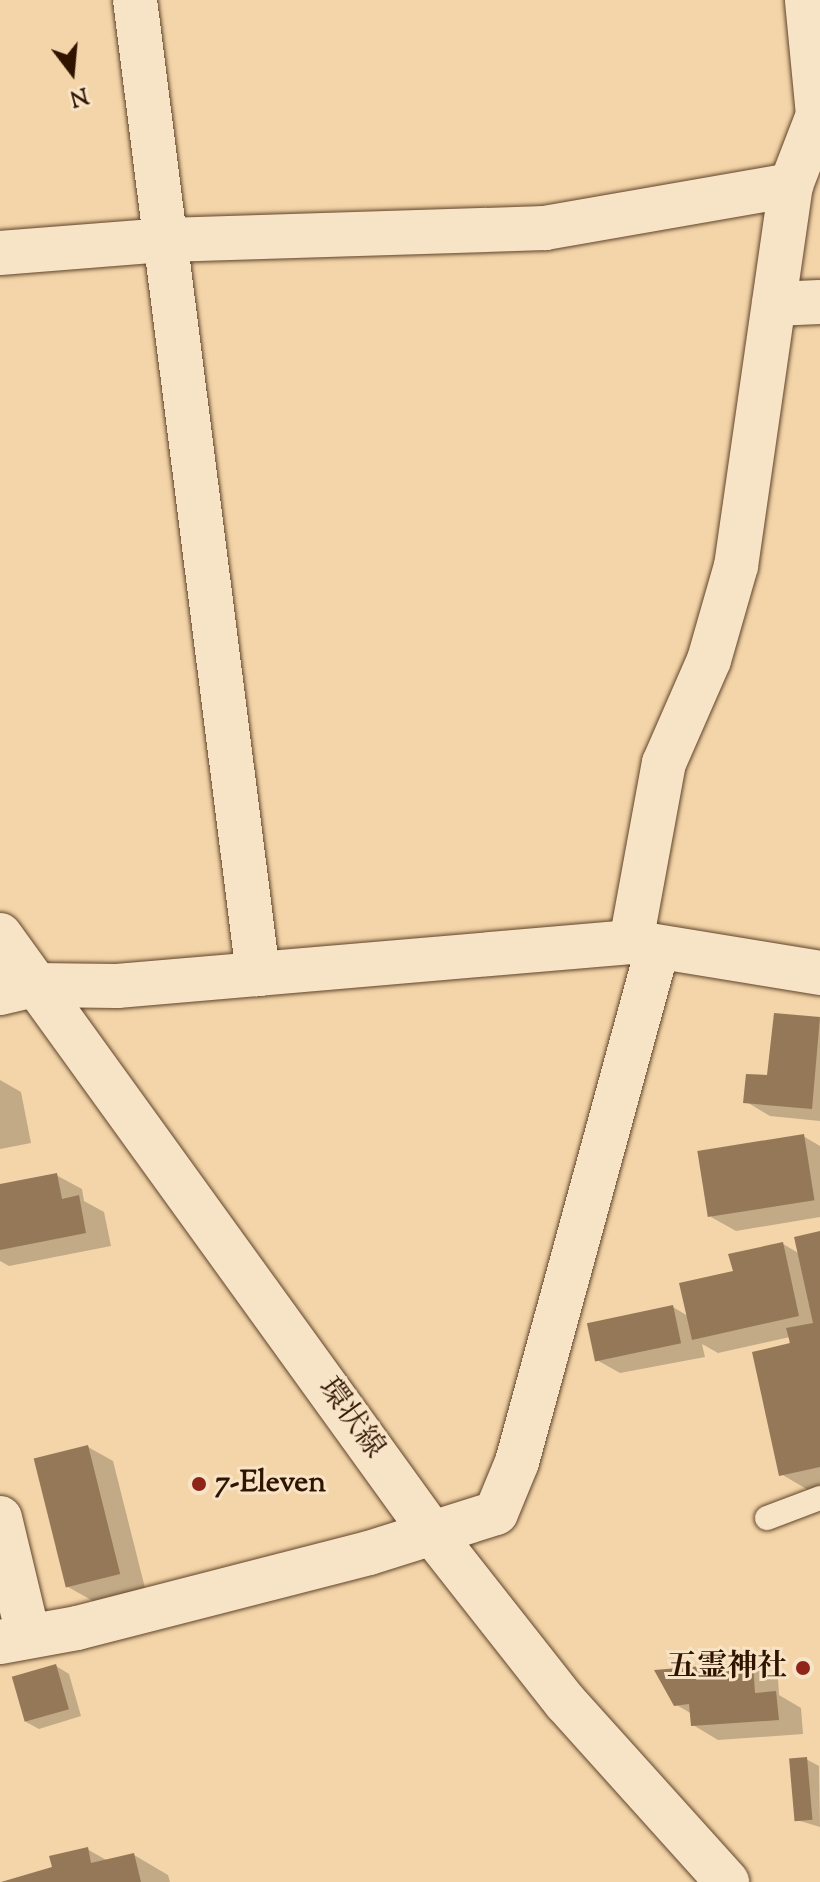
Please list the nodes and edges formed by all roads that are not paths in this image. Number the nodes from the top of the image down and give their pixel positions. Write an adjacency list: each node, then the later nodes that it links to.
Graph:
1 (135, 0): 4 (street)
2 (807, 0): 3 (street)
3 (791, 185): 4 (street); 7 (street)
4 (166, 240): 5 (street); 11 (street)
5 (0, 253)
6 (820, 302): 7 (street)
7 (774, 304): 9 (street)
8 (0, 935): 12 (street, 環状線)
9 (644, 946): 10 (street); 11 (street); 16 (street)
10 (820, 973)
11 (258, 974): 12 (street)
12 (18, 989): 16 (street, 環状線)
13 (820, 1498): 15 (lane)
14 (0, 1518): 17 (street)
15 (767, 1518)
16 (432, 1533): 17 (street); 18 (street, 環状線)
17 (14, 1638)
18 (708, 1876)

